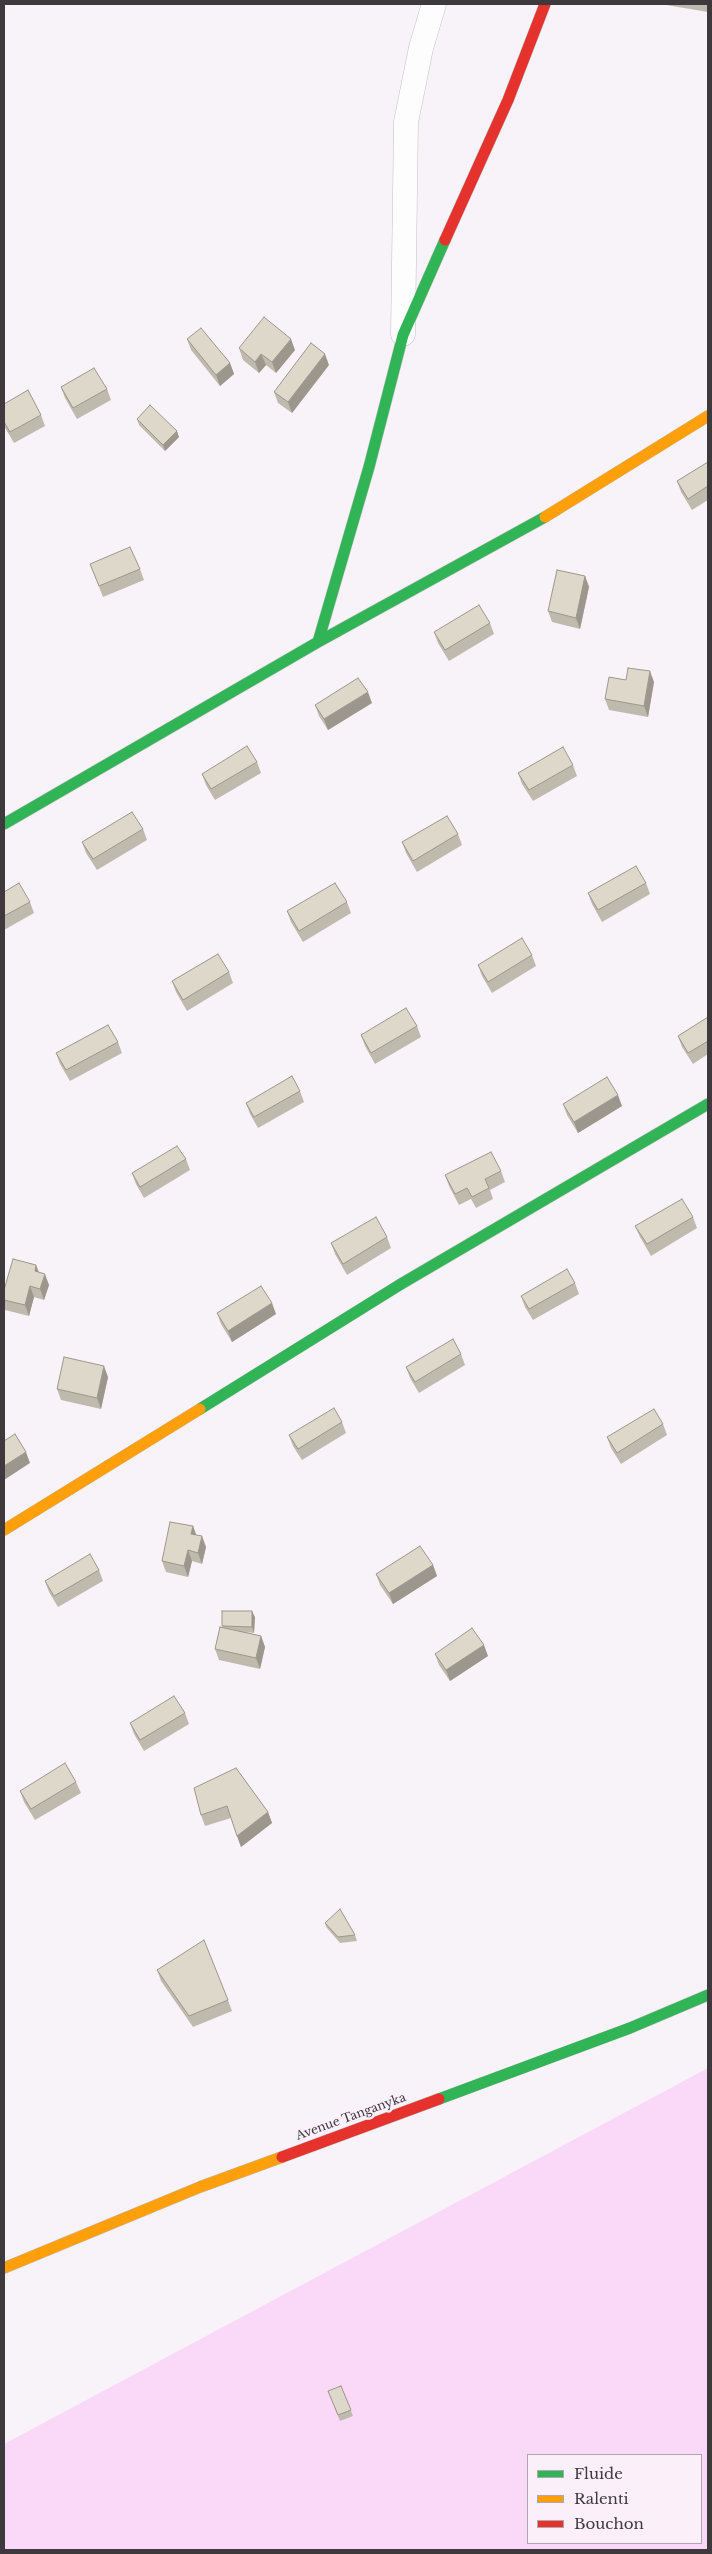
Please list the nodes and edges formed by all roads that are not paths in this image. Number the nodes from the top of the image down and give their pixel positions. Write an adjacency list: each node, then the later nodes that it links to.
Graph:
1 (434, 4): 3 (street)
2 (545, 4): 3 (street)
3 (403, 335): 5 (street)
4 (708, 416): 5 (street)
5 (318, 642): 6 (street)
6 (4, 824)
7 (708, 1104): 8 (street)
8 (4, 1530)
9 (708, 1995): 10 (street, Avenue Tanganyka)
10 (4, 2268)

